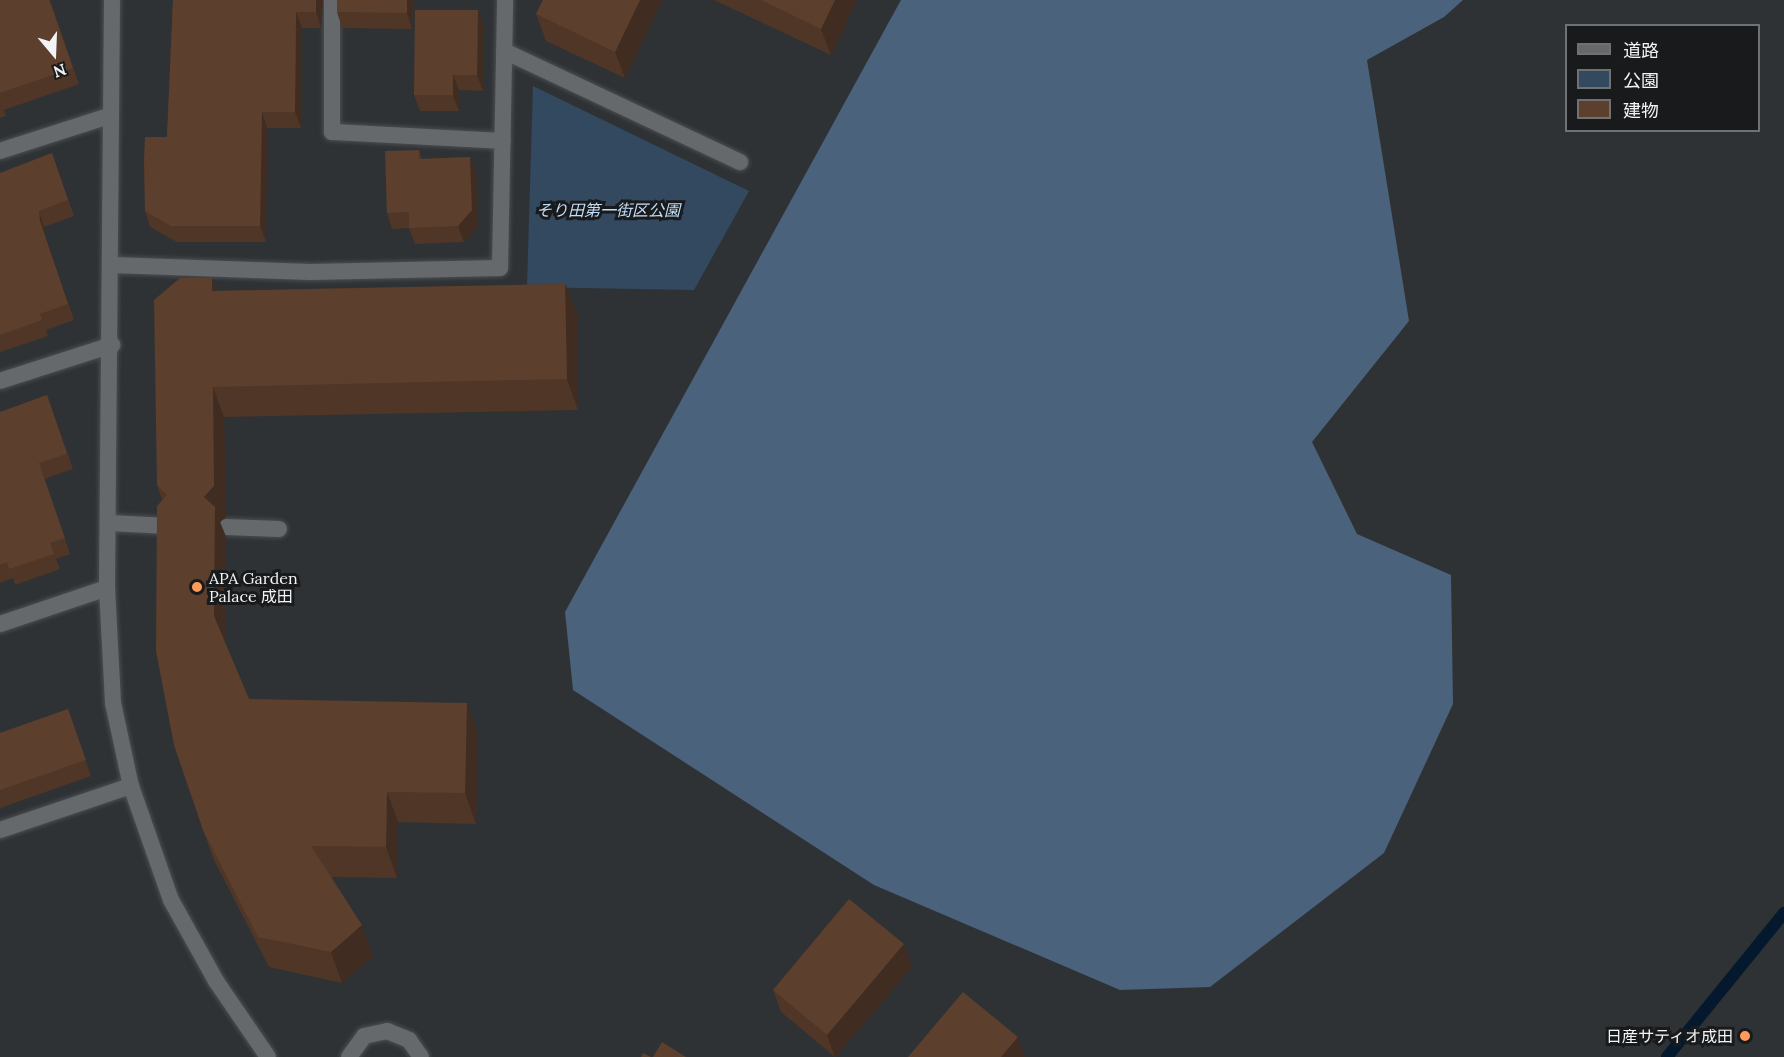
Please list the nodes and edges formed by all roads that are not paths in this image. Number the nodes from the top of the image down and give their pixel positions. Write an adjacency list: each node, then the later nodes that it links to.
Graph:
1 (112, 0): 5 (street)
2 (332, 0): 6 (street)
3 (505, 0): 4 (street)
4 (504, 51): 6 (street); 8 (street)
5 (109, 116): 7 (street); 9 (street)
6 (503, 141): 9 (street)
7 (0, 151)
8 (740, 162)
9 (112, 265): 10 (street)
10 (112, 345): 11 (street); 12 (street)
11 (0, 381)
12 (109, 523): 13 (street); 16 (street)
13 (168, 526)
14 (226, 527): 15 (street)
15 (279, 529)
16 (107, 588): 17 (street); 18 (street)
17 (0, 624)
18 (131, 786): 19 (street); 20 (street)
19 (0, 830)
20 (268, 1057)
21 (349, 1057): 22 (street)
22 (421, 1057)

